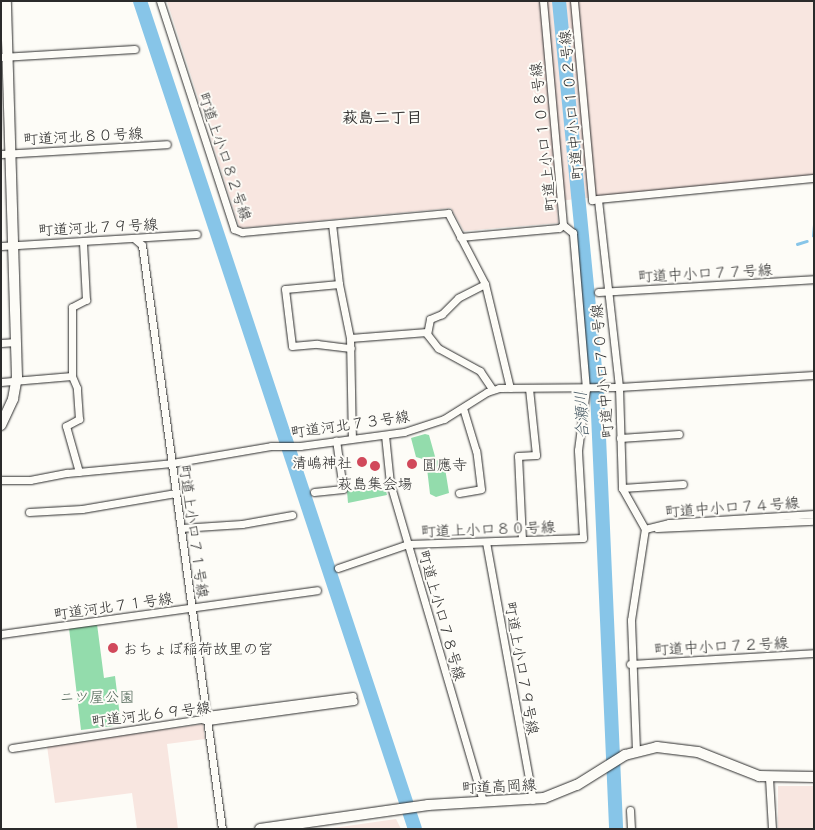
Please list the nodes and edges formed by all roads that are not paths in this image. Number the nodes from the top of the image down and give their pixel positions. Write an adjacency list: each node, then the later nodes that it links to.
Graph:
1 (6, 1): 6 (street)
2 (160, 1): 11 (street, 町道上小口８２号線)
3 (543, 1): 12 (street, 町道上小口１０８号線)
4 (574, 1): 10 (street, 町道中小口１０２号線)
5 (136, 49): 6 (street)
6 (4, 57): 8 (street)
7 (167, 144): 8 (street, 町道河北８０号線)
8 (6, 154): 17 (street)
9 (814, 178): 10 (street)
10 (598, 199): 22 (street, 町道中小口７０号線)
11 (332, 224): 14 (street, 町道上小口８２号線); 20 (street)
12 (563, 225): 14 (street, 町道上小口１０８号線); 35 (street)
13 (197, 234): 15 (street, 町道河北７９号線)
14 (460, 237): 21 (street)
15 (135, 239): 16 (street, 町道河北７９号線); 45 (street, 町道上小口７１号線)
16 (83, 242): 17 (street, 町道河北７９号線); 30 (street)
17 (13, 245): 18 (street, 町道河北７９号線); 27 (street)
18 (1, 246)
19 (814, 279): 22 (street, 町道中小口７７号線)
20 (339, 284): 25 (street); 28 (street)
21 (485, 284): 24 (street); 33 (street)
22 (608, 291): 23 (street, 町道中小口７７号線); 36 (street, 町道中小口７０号線)
23 (598, 292)
24 (427, 332): 25 (street); 37 (street)
25 (350, 338): 28 (street)
26 (1, 342): 27 (street)
27 (16, 342): 31 (street)
28 (351, 348): 42 (street)
29 (814, 375): 36 (street)
30 (72, 376): 31 (street); 46 (street)
31 (17, 380): 32 (street); 39 (street)
32 (1, 382)
33 (510, 388): 34 (street); 37 (street)
34 (529, 388): 35 (street); 60 (street)
35 (587, 388): 36 (street); 60 (street, 町道上小口８０号線)
36 (619, 388): 43 (street, 町道中小口７０号線)
37 (492, 389): 38 (street, 町道河北７３号線)
38 (463, 408): 40 (street, 町道河北７３号線); 52 (street)
39 (1, 425)
40 (385, 434): 42 (street, 町道河北７３号線); 62 (street, 町道上小口７８号線)
41 (679, 434): 43 (street)
42 (352, 438): 44 (street, 町道河北７３号線)
43 (620, 438): 49 (street, 町道中小口７０号線)
44 (336, 440): 45 (street, 町道河北７３号線); 50 (street)
45 (172, 463): 46 (street, 町道河北７３号線); 51 (street, 町道上小口７１号線)
46 (79, 472): 47 (street, 町道河北７３号線)
47 (1, 480)
48 (683, 484): 49 (street)
49 (622, 488): 59 (street, 町道中小口７０号線)
50 (314, 492)
51 (176, 493): 53 (street); 58 (street, 町道上小口７１号線)
52 (459, 493)
53 (29, 512)
54 (814, 514): 57 (street, 町道中小口７４号線)
55 (292, 515): 58 (street)
56 (814, 521): 57 (street, 町道中小口７４号線)
57 (653, 527): 59 (street, 町道中小口７４号線)
58 (181, 528): 65 (street, 町道上小口７１号線)
59 (645, 529): 68 (street)
60 (522, 540): 61 (street, 町道上小口８０号線)
61 (486, 542): 62 (street, 町道上小口８０号線); 75 (street, 町道上小口７９号線)
62 (408, 544): 63 (street, 町道上小口８０号線); 76 (street, 町道上小口７８号線)
63 (338, 568)
64 (317, 590): 65 (street, 町道河北７１号線)
65 (191, 608): 66 (street, 町道河北７１号線); 70 (street, 町道上小口７１号線)
66 (1, 634)
67 (814, 653): 68 (street, 町道中小口７２号線)
68 (630, 664): 72 (street)
69 (354, 698): 70 (street, 町道河北６９号線)
70 (207, 718): 71 (street, 町道河北６９号線); 78 (street, 町道上小口７１号線)
71 (12, 748)
72 (636, 751): 74 (street, 町道高岡線); 75 (street, 町道高岡線)
73 (814, 777): 74 (street, 町道高岡線)
74 (769, 778): 81 (street)
75 (533, 800): 76 (street, 町道高岡線)
76 (483, 801): 79 (street, 町道高岡線)
77 (630, 810): 80 (street)
78 (222, 829)
79 (260, 829)
80 (631, 829)
81 (772, 829)

